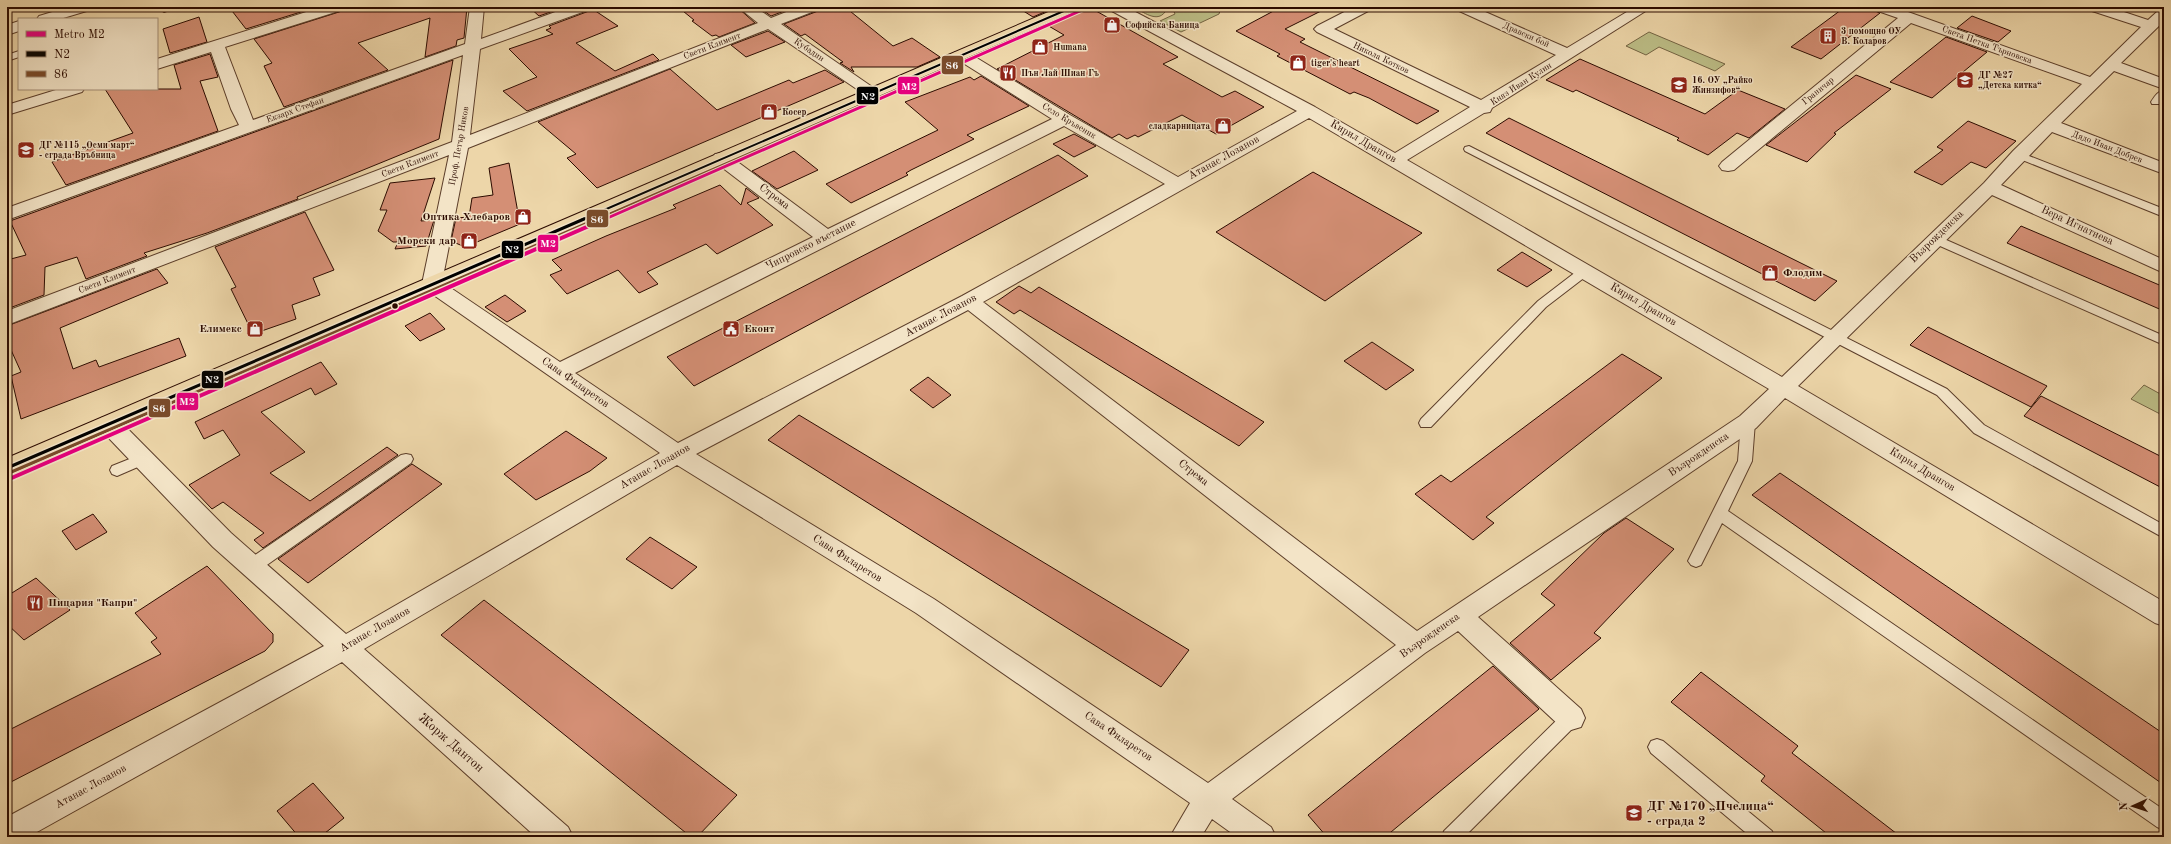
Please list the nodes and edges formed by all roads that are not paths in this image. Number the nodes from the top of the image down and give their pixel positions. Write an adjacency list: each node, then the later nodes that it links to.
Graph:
1 (85, 7): 18 (street)
2 (161, 7): 3 (lane)
3 (172, 7)
4 (336, 7): 23 (street)
5 (477, 7): 24 (street, Проф. Петър Ников)
6 (583, 7): 24 (street, Екзарх Стефан)
7 (745, 7): 19 (street, Кубадин)
8 (812, 7): 19 (street, Свети Климент)
9 (1073, 7): 27 (main road)
10 (1115, 7): 39 (street, Кирил Дрангов)
11 (1365, 7): 37 (street, Никола Котков)
12 (1462, 7): 26 (street, Дравски бой)
13 (1645, 7): 26 (street, Княз Иван Кулин)
14 (1880, 7): 17 (street, Света Петка Търновска)
15 (2094, 7): 21 (street)
16 (2163, 14): 21 (street, Възрожденска)
17 (1909, 17): 31 (street, Света Петка Търновска); 48 (street, Граничар)
18 (47, 18)
19 (769, 24): 34 (street, Кубадин); 43 (street, Свети Климент)
20 (18, 26): 22 (street)
21 (2151, 26): 30 (street, Възрожденска)
22 (7, 30)
23 (217, 46): 29 (street); 42 (street)
24 (474, 46): 42 (street, Екзарх Стефан); 43 (street, Проф. Петър Ников)
25 (18, 54): 28 (lane)
26 (1568, 54): 37 (street, Княз Иван Кулин)
27 (961, 55): 34 (main road); 40 (street, Село Кръвеник)
28 (7, 58)
29 (158, 64)
30 (2111, 65): 31 (street, Възрожденска); 32 (street)
31 (2093, 83): 41 (street, Възрожденска)
32 (2164, 84)
33 (73, 90): 38 (street)
34 (873, 93): 46 (main road)
35 (2164, 93): 36 (lane)
36 (2156, 102)
37 (1484, 108): 47 (street, Княз Иван Кулин)
38 (7, 110)
39 (1309, 111): 47 (street, Кирил Дрангов); 50 (street, Атанас Лозанов)
40 (1064, 119): 50 (street, Село Кръвеник); 54 (street, Чипровско въстание)
41 (2050, 125): 45 (street, Възрожденска); 49 (street, Дядо Иван Добрев)
42 (248, 127): 52 (street, Екзарх Стефан)
43 (460, 145): 58 (street, Проф. Петър Ников); 60 (street, Свети Климент)
44 (1469, 149): 61 (lane)
45 (2019, 155): 51 (street, Възрожденска); 53 (lane)
46 (721, 158): 54 (street, Стрема); 58 (main road)
47 (1395, 160): 57 (street, Кирил Дрангов)
48 (1728, 166)
49 (2164, 169)
50 (1178, 184): 59 (street, Атанас Лозанов)
51 (1990, 187): 55 (street, Възрожденска); 56 (street, Вера Игнатиева)
52 (7, 214)
53 (2164, 214)
54 (826, 237): 63 (street, Чипровско въстание)
55 (1935, 239): 61 (street, Възрожденска); 62 (lane)
56 (2164, 267)
57 (1585, 271): 64 (street, Кирил Дрангов); 66 (lane)
58 (432, 284): 63 (street, Сава Филаретов); 67 (main road)
59 (969, 301): 68 (street, Атанас Лозанов); 79 (street, Стрема)
60 (7, 318)
61 (1834, 336): 64 (street, Възрожденска); 74 (lane)
62 (2164, 341)
63 (558, 372): 68 (street, Сава Филаретов)
64 (1783, 387): 65 (street, Възрожденска); 77 (street, Кирил Дрангов)
65 (1748, 422): 73 (lane); 78 (street, Възрожденска)
66 (1426, 423)
67 (109, 424): 70 (street, Жорж Дантон); 71 (main road)
68 (677, 454): 80 (street, Атанас Лозанов); 83 (street, Сава Филаретов)
69 (406, 459): 76 (lane)
70 (142, 460): 72 (lane); 76 (street, Жорж Дантон)
71 (7, 468)
72 (117, 470)
73 (1720, 513): 75 (lane); 84 (lane)
74 (2164, 532)
75 (1696, 562)
76 (251, 567): 80 (street, Жорж Дантон)
77 (2164, 615)
78 (1459, 616): 79 (street, Възрожденска); 81 (street)
79 (1416, 645): 83 (street, Възрожденска)
80 (344, 648): 85 (street, Атанас Лозанов); 86 (street, Жорж Дантон)
81 (1571, 718): 89 (lane)
82 (1657, 747): 90 (lane)
83 (1207, 801): 87 (street, Възрожденска); 88 (street, Сава Филаретов)
84 (2164, 821)
85 (7, 833)
86 (558, 837)
87 (1185, 837)
88 (1261, 837)
89 (1451, 837)
90 (1764, 837)

